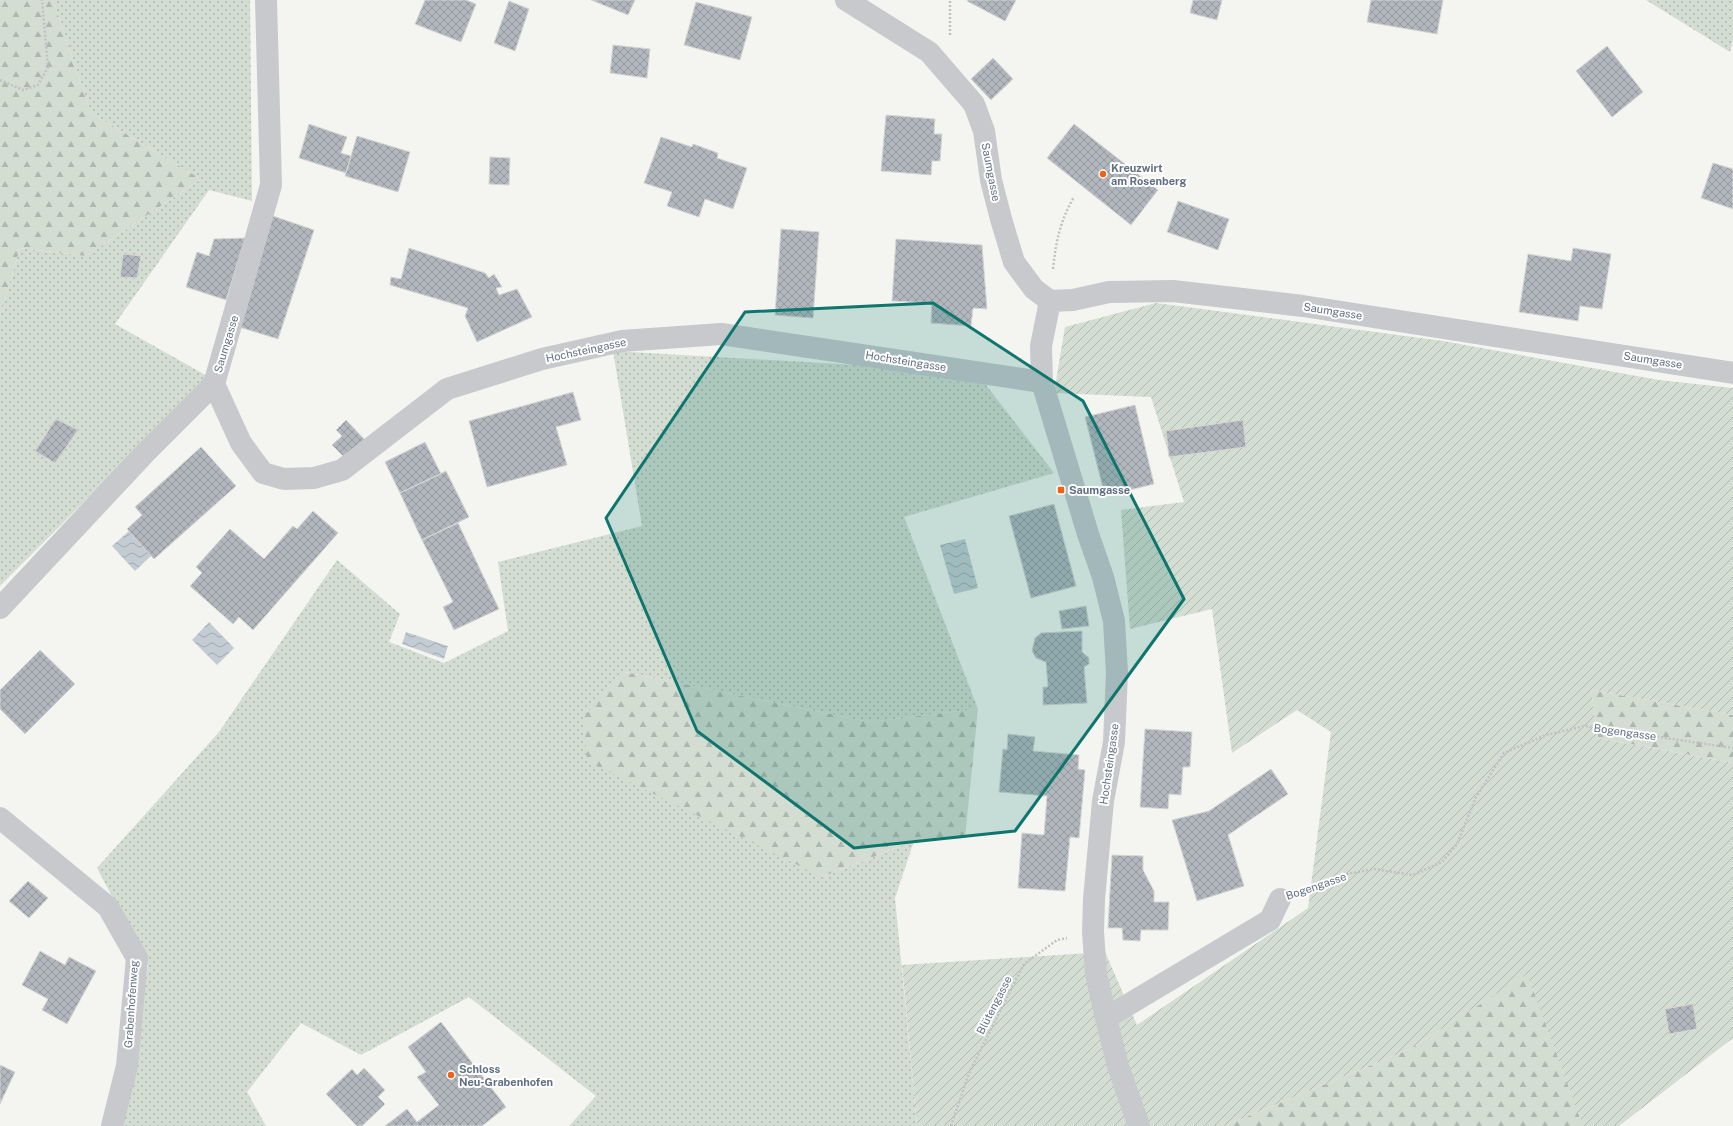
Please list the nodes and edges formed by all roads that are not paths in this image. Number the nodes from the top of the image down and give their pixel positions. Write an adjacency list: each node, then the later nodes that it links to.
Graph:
1 (266, 0): 6 (street, Saumgasse)
2 (846, 0): 3 (street, Saumgasse)
3 (1050, 301): 4 (street, Saumgasse); 5 (street, Hochsteingasse)
4 (1733, 373)
5 (1042, 382): 6 (street, Hochsteingasse); 10 (street, Hochsteingasse)
6 (214, 384): 7 (street, Saumgasse)
7 (0, 608)
8 (0, 818): 11 (street, Grabenhofenweg)
9 (1280, 899): 10 (street, Bogengasse)
10 (1106, 1018): 12 (street, Hochsteingasse)
11 (112, 1126)
12 (1140, 1126)

